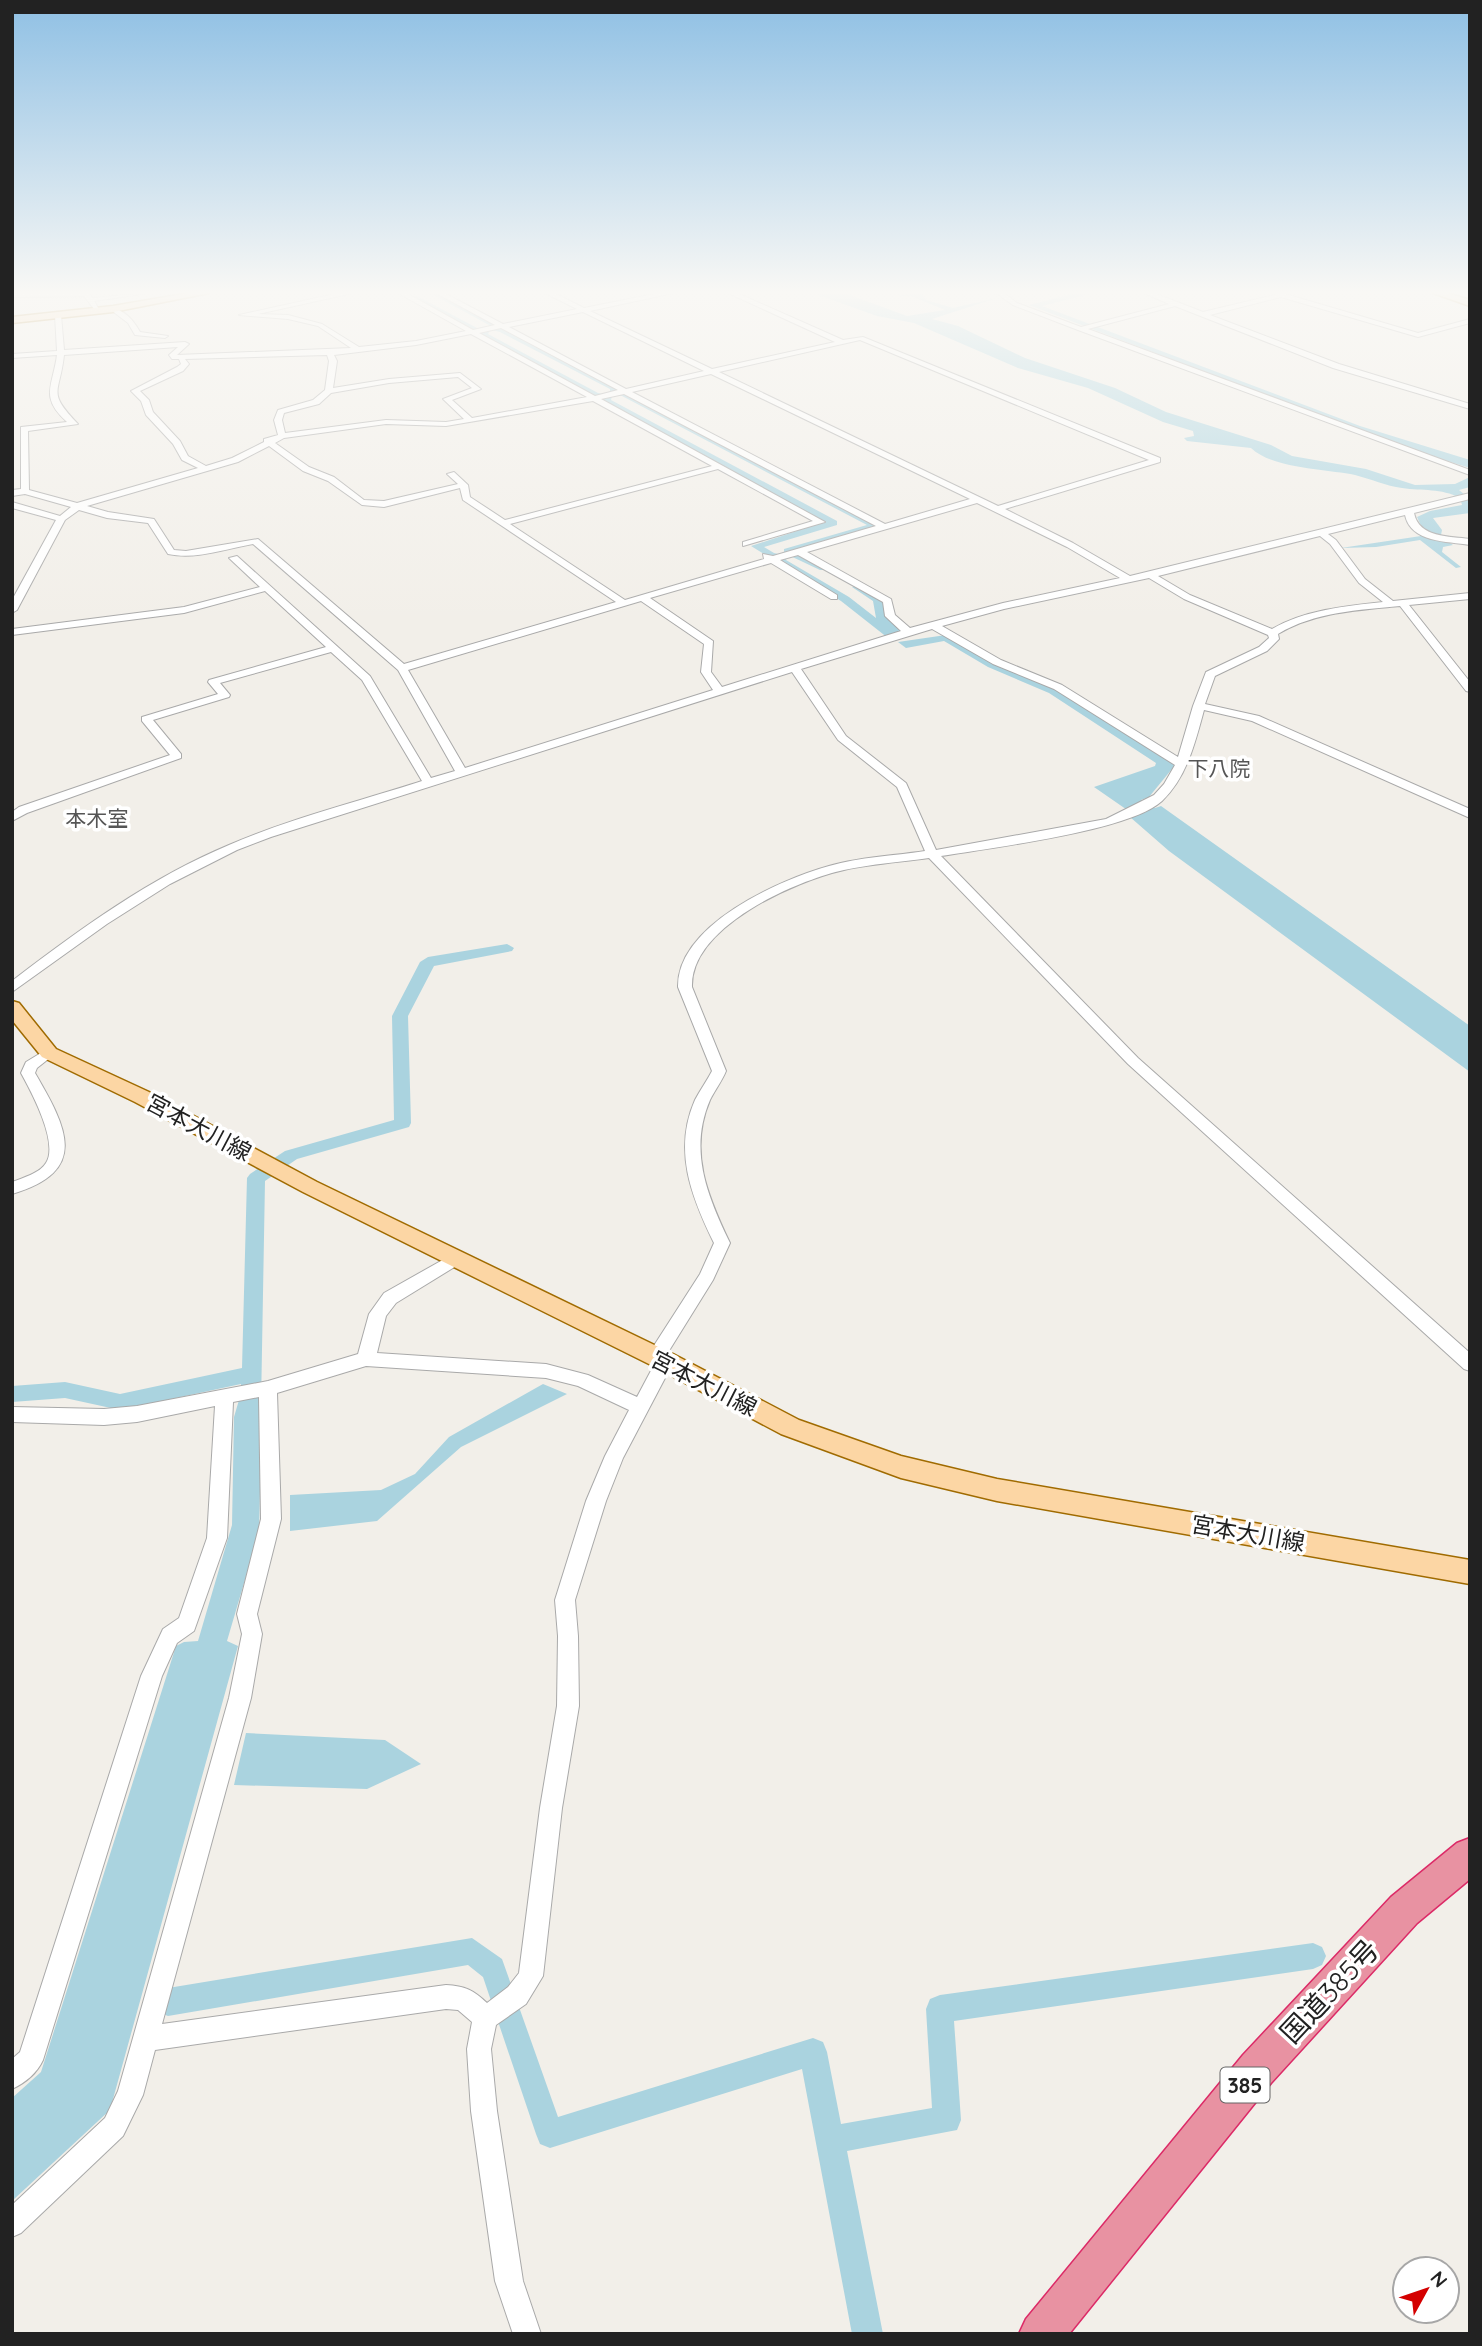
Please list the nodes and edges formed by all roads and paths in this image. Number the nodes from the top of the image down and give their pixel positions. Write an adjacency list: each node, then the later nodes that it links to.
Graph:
1 (55, 402): 19 (street)
2 (146, 402): 15 (street)
3 (314, 402): 12 (street)
4 (451, 402): 11 (street)
5 (567, 402): 11 (street)
6 (601, 402): 14 (street)
7 (642, 402): 28 (street)
8 (773, 402): 22 (street)
9 (1017, 402): 24 (street)
10 (1280, 402): 16 (street)
11 (469, 419): 12 (street)
12 (282, 436): 13 (street)
13 (267, 441): 15 (street); 18 (street)
14 (718, 467): 27 (street); 33 (street)
15 (206, 469): 26 (street)
16 (1470, 473)
17 (451, 474): 18 (street)
18 (464, 485): 27 (street)
19 (25, 491): 20 (street); 26 (street)
20 (12, 493)
21 (1470, 496): 25 (street)
22 (976, 500): 24 (street); 28 (street)
23 (12, 505): 26 (street)
24 (998, 509): 35 (street)
25 (1409, 512): 29 (street); 30 (street)
26 (68, 513): 43 (street); 49 (street)
27 (506, 522): 40 (street)
28 (884, 527): 31 (street)
29 (1322, 533): 34 (street); 41 (street)
30 (1470, 542)
31 (797, 553): 33 (street); 46 (street)
32 (234, 558): 36 (street)
33 (773, 558): 38 (street); 39 (street)
34 (1150, 575): 35 (street); 47 (street)
35 (1128, 579): 44 (street)
36 (267, 588): 45 (street); 48 (street)
37 (1470, 596): 42 (street)
38 (834, 597)
39 (643, 598): 40 (street); 52 (street)
40 (624, 603): 49 (street)
41 (1390, 603): 42 (street); 47 (street)
42 (1404, 605): 51 (street)
43 (12, 610)
44 (933, 625): 46 (street); 54 (street)
45 (12, 632)
46 (908, 632): 50 (street)
47 (1273, 633): 53 (street)
48 (333, 648): 56 (street); 58 (street)
49 (402, 668): 55 (street)
50 (796, 670): 52 (street); 59 (street)
51 (1470, 689)
52 (720, 693): 55 (street)
53 (1198, 706): 54 (street); 57 (street)
54 (1182, 764): 59 (street)
55 (462, 773): 56 (street)
56 (429, 784): 60 (street)
57 (1470, 814)
58 (12, 817)
59 (932, 854): 66 (street); 67 (street)
60 (12, 988)
61 (12, 1007): 62 (main road, 宮本大川線)
62 (50, 1053): 63 (street); 64 (main road, 宮本大川線)
63 (12, 1188)
64 (455, 1259): 65 (street); 66 (main road, 宮本大川線)
65 (366, 1359): 68 (street); 70 (street)
66 (660, 1359): 70 (street); 72 (main road, 宮本大川線)
67 (1470, 1364)
68 (264, 1389): 69 (street); 75 (street)
69 (232, 1396): 71 (street); 76 (street)
70 (639, 1406): 74 (street)
71 (12, 1414)
72 (1470, 1572)
73 (1470, 1856): 79 (highway, 国道385号 / 385)
74 (494, 2013): 75 (street); 78 (street)
75 (145, 2039): 77 (street)
76 (12, 2077)
77 (12, 2224)
78 (527, 2334)
79 (1041, 2334)

